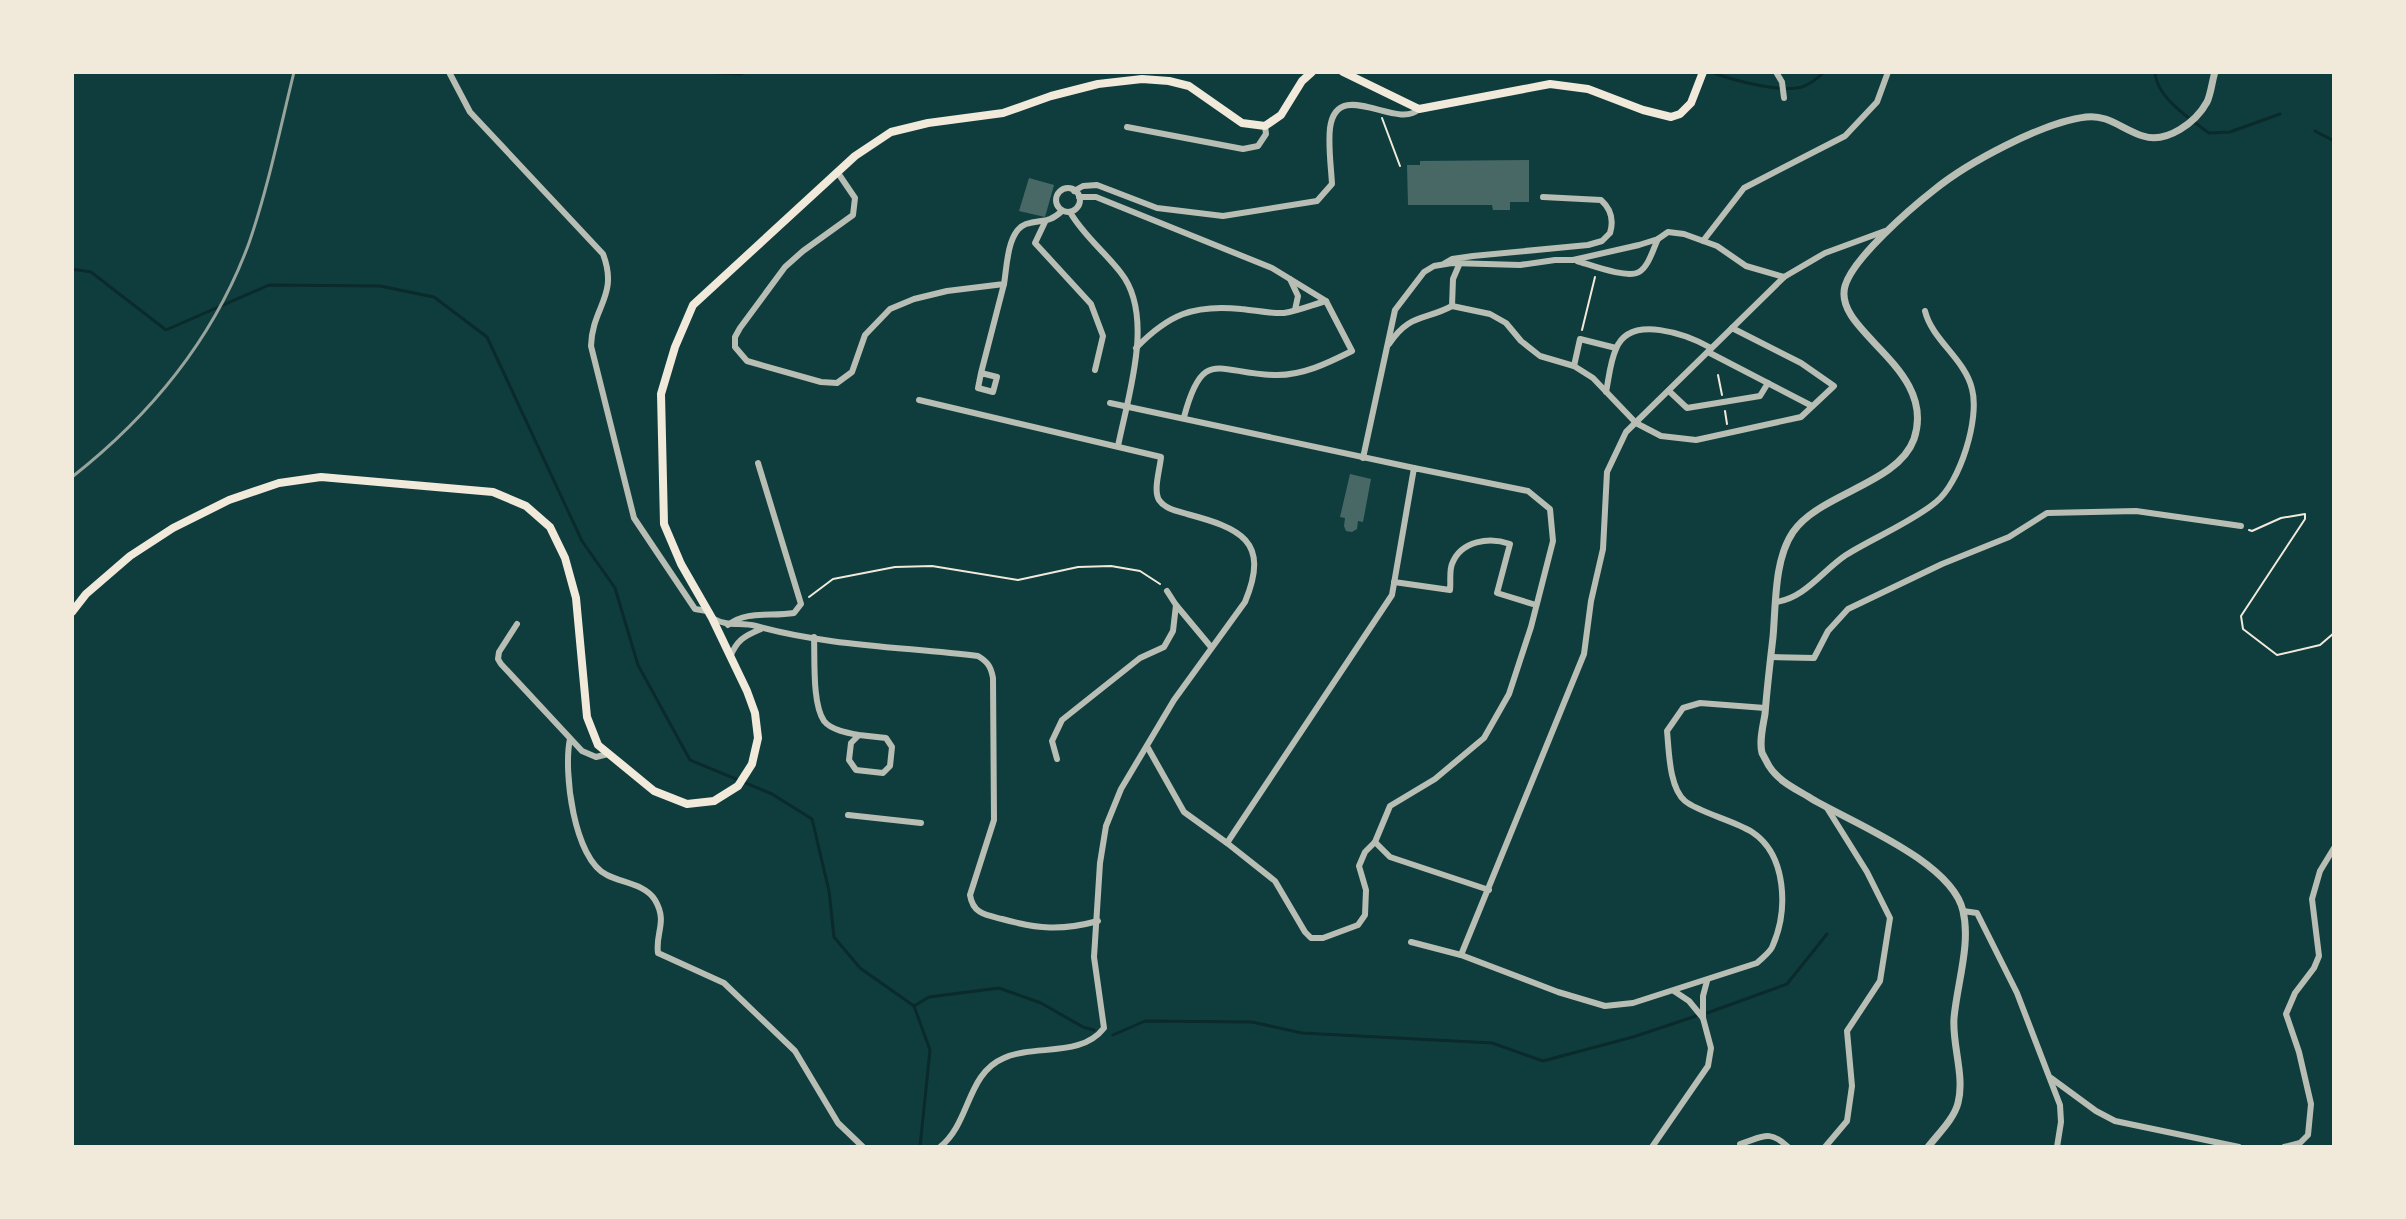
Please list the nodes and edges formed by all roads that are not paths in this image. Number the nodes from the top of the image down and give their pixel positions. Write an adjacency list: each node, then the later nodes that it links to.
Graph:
1 (449, 72): 60 (street)
2 (1297, 72): 9 (street)
3 (1312, 72): 9 (main road)
4 (1343, 72): 11 (main road)
5 (1703, 72): 11 (main road)
6 (1776, 72): 10 (street)
7 (1888, 72): 21 (street)
8 (2215, 72): 19 (street)
9 (1302, 81): 12 (main road)
10 (1784, 98)
11 (1419, 109): 15 (street)
12 (1265, 126): 13 (street); 14 (main road)
13 (1127, 127)
14 (838, 173): 27 (street); 60 (main road)
15 (1077, 194): 17 (street); 17 (street); 26 (street)
16 (1543, 197): 23 (street)
17 (1066, 211): 18 (street); 33 (street)
18 (1045, 222): 27 (street); 38 (street)
19 (1888, 230): 25 (street); 56 (street)
20 (1658, 239): 21 (street); 22 (street); 22 (street)
21 (1703, 241): 25 (street)
22 (1573, 260): 24 (street)
23 (1442, 265): 24 (street); 35 (street)
24 (1459, 265): 29 (street)
25 (1784, 277): 32 (street)
26 (1290, 279): 28 (street); 30 (street)
27 (1004, 284): 39 (street)
28 (1326, 301): 30 (street); 47 (street)
29 (1452, 306): 35 (street); 37 (street)
30 (1295, 310): 33 (street)
31 (1925, 311): 56 (street)
32 (1732, 328): 36 (street); 46 (street)
33 (1136, 348): 45 (street)
34 (1616, 348): 36 (street); 37 (street); 42 (street)
35 (1386, 349): 50 (street)
36 (1710, 350): 40 (street); 41 (street)
37 (1574, 366): 42 (street)
38 (1095, 370)
39 (981, 373)
40 (1768, 383): 41 (street); 46 (street)
41 (1669, 391): 48 (street)
42 (1606, 392): 48 (street)
43 (919, 400): 49 (street)
44 (1110, 403): 45 (street)
45 (1126, 406): 47 (street); 49 (street)
46 (1812, 406): 48 (street)
47 (1184, 417): 50 (street)
48 (1636, 423): 80 (street)
49 (1118, 446): 65 (street)
50 (1363, 458): 52 (street)
51 (758, 463): 62 (street)
52 (1414, 468): 54 (street); 58 (street)
53 (2241, 526): 67 (street)
54 (1394, 582): 58 (street); 78 (street)
55 (1167, 591): 57 (street)
56 (1776, 602): 67 (street)
57 (1176, 605): 65 (street); 73 (street)
58 (1536, 605): 77 (street)
59 (72, 612): 72 (main road)
60 (710, 614): 62 (street); 66 (main road)
61 (517, 624): 70 (street)
62 (728, 625): 63 (street)
63 (761, 629): 64 (street); 66 (street)
64 (814, 637): 69 (street); 82 (street)
65 (1211, 647): 71 (street)
66 (730, 657): 72 (main road)
67 (1771, 657): 68 (street)
68 (1765, 708): 74 (street); 85 (street)
69 (859, 735): 69 (street)
70 (570, 739): 72 (street); 90 (street)
71 (1148, 748): 78 (street); 82 (street)
72 (608, 754)
73 (1057, 759)
74 (1827, 808): 81 (street); 94 (street)
75 (848, 815): 76 (street)
76 (921, 823)
77 (1375, 842): 78 (street); 80 (street)
78 (1227, 843)
79 (2334, 848): 98 (street)
80 (1489, 890): 84 (street)
81 (1963, 911): 88 (street); 95 (street)
82 (1098, 921): 91 (street)
83 (1411, 942): 84 (street)
84 (1461, 955): 86 (street)
85 (1707, 981): 86 (street); 87 (street)
86 (1674, 991): 87 (street)
87 (1703, 1018): 92 (street)
88 (2049, 1076): 96 (street); 97 (street)
89 (1740, 1144): 93 (street)
90 (863, 1147)
91 (940, 1147)
92 (1652, 1147)
93 (1788, 1147)
94 (1825, 1147)
95 (1928, 1147)
96 (2057, 1147)
97 (2239, 1147)
98 (2284, 1147)

